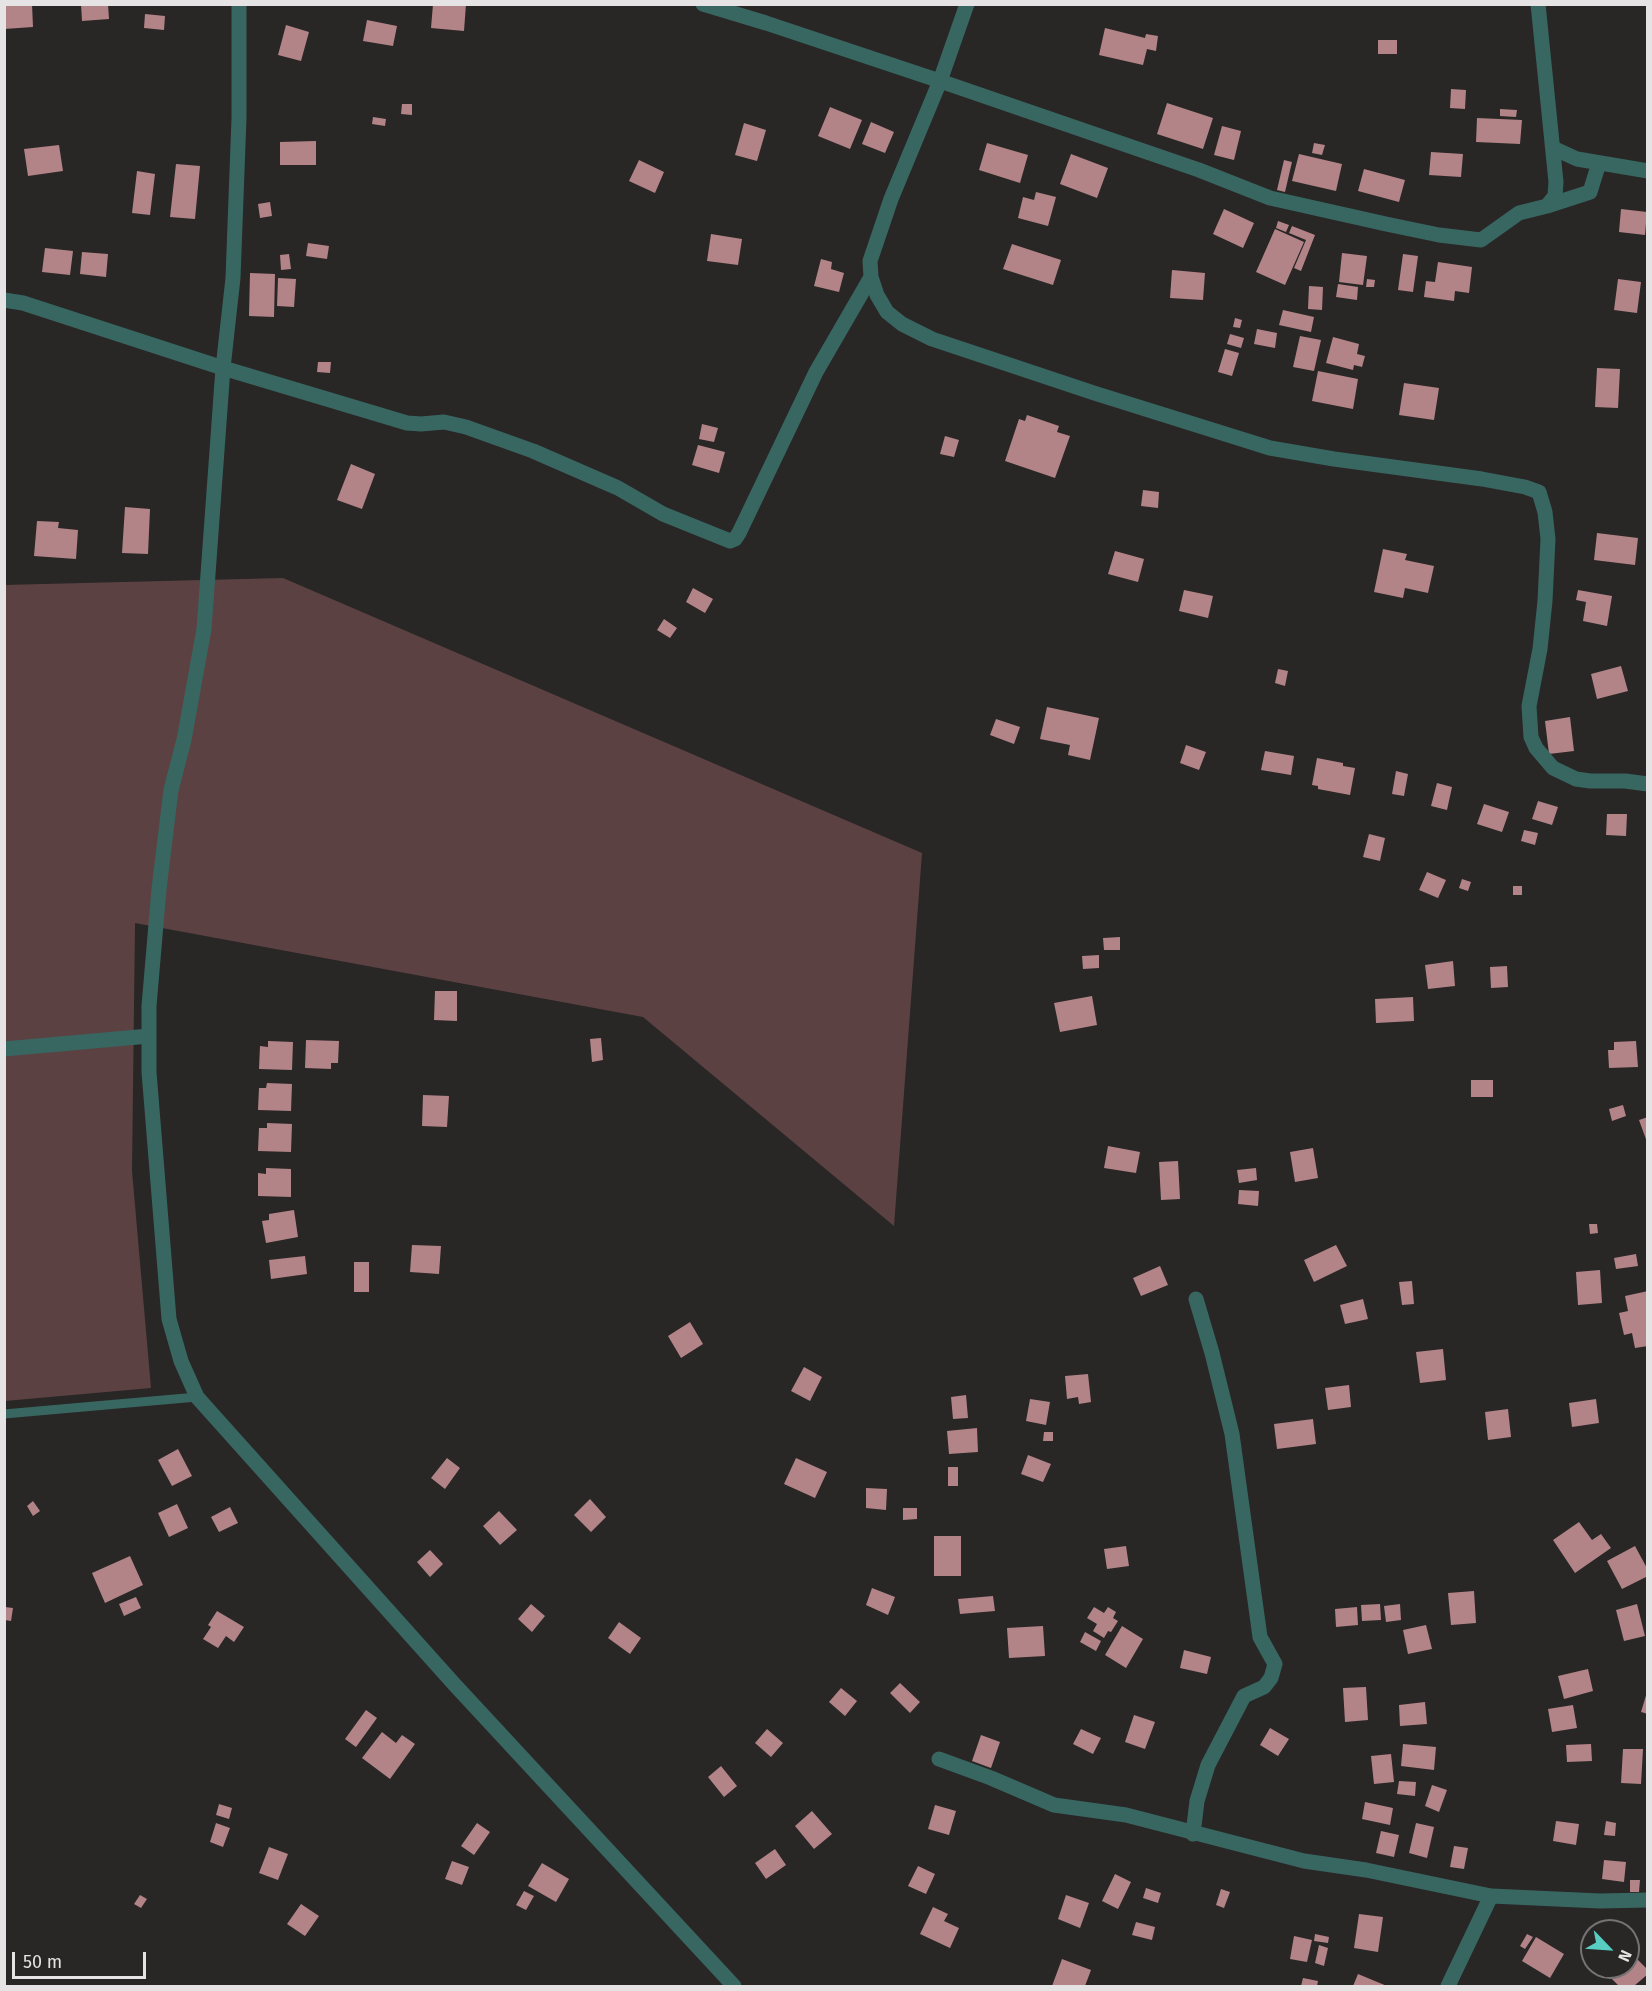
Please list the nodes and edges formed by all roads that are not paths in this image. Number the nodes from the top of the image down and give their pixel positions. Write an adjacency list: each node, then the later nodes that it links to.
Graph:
1 (239, 4): 12 (street)
2 (703, 4): 5 (street)
3 (967, 4): 5 (street)
4 (1538, 4): 6 (street)
5 (940, 81): 9 (street); 10 (street)
6 (1553, 148): 7 (street); 9 (street)
7 (1599, 163): 8 (street); 9 (street)
8 (1647, 171)
9 (1547, 206)
10 (871, 277): 12 (street); 13 (street)
11 (4, 300): 12 (street)
12 (224, 368): 14 (street)
13 (1647, 784)
14 (149, 1036): 15 (street); 17 (street)
15 (4, 1049)
16 (1196, 1299): 20 (street)
17 (197, 1397): 18 (lane); 23 (street)
18 (4, 1414)
19 (939, 1759): 20 (street)
20 (1193, 1833): 21 (street)
21 (1491, 1896): 22 (street); 24 (street)
22 (1647, 1900)
23 (734, 1986)
24 (1448, 1986)

